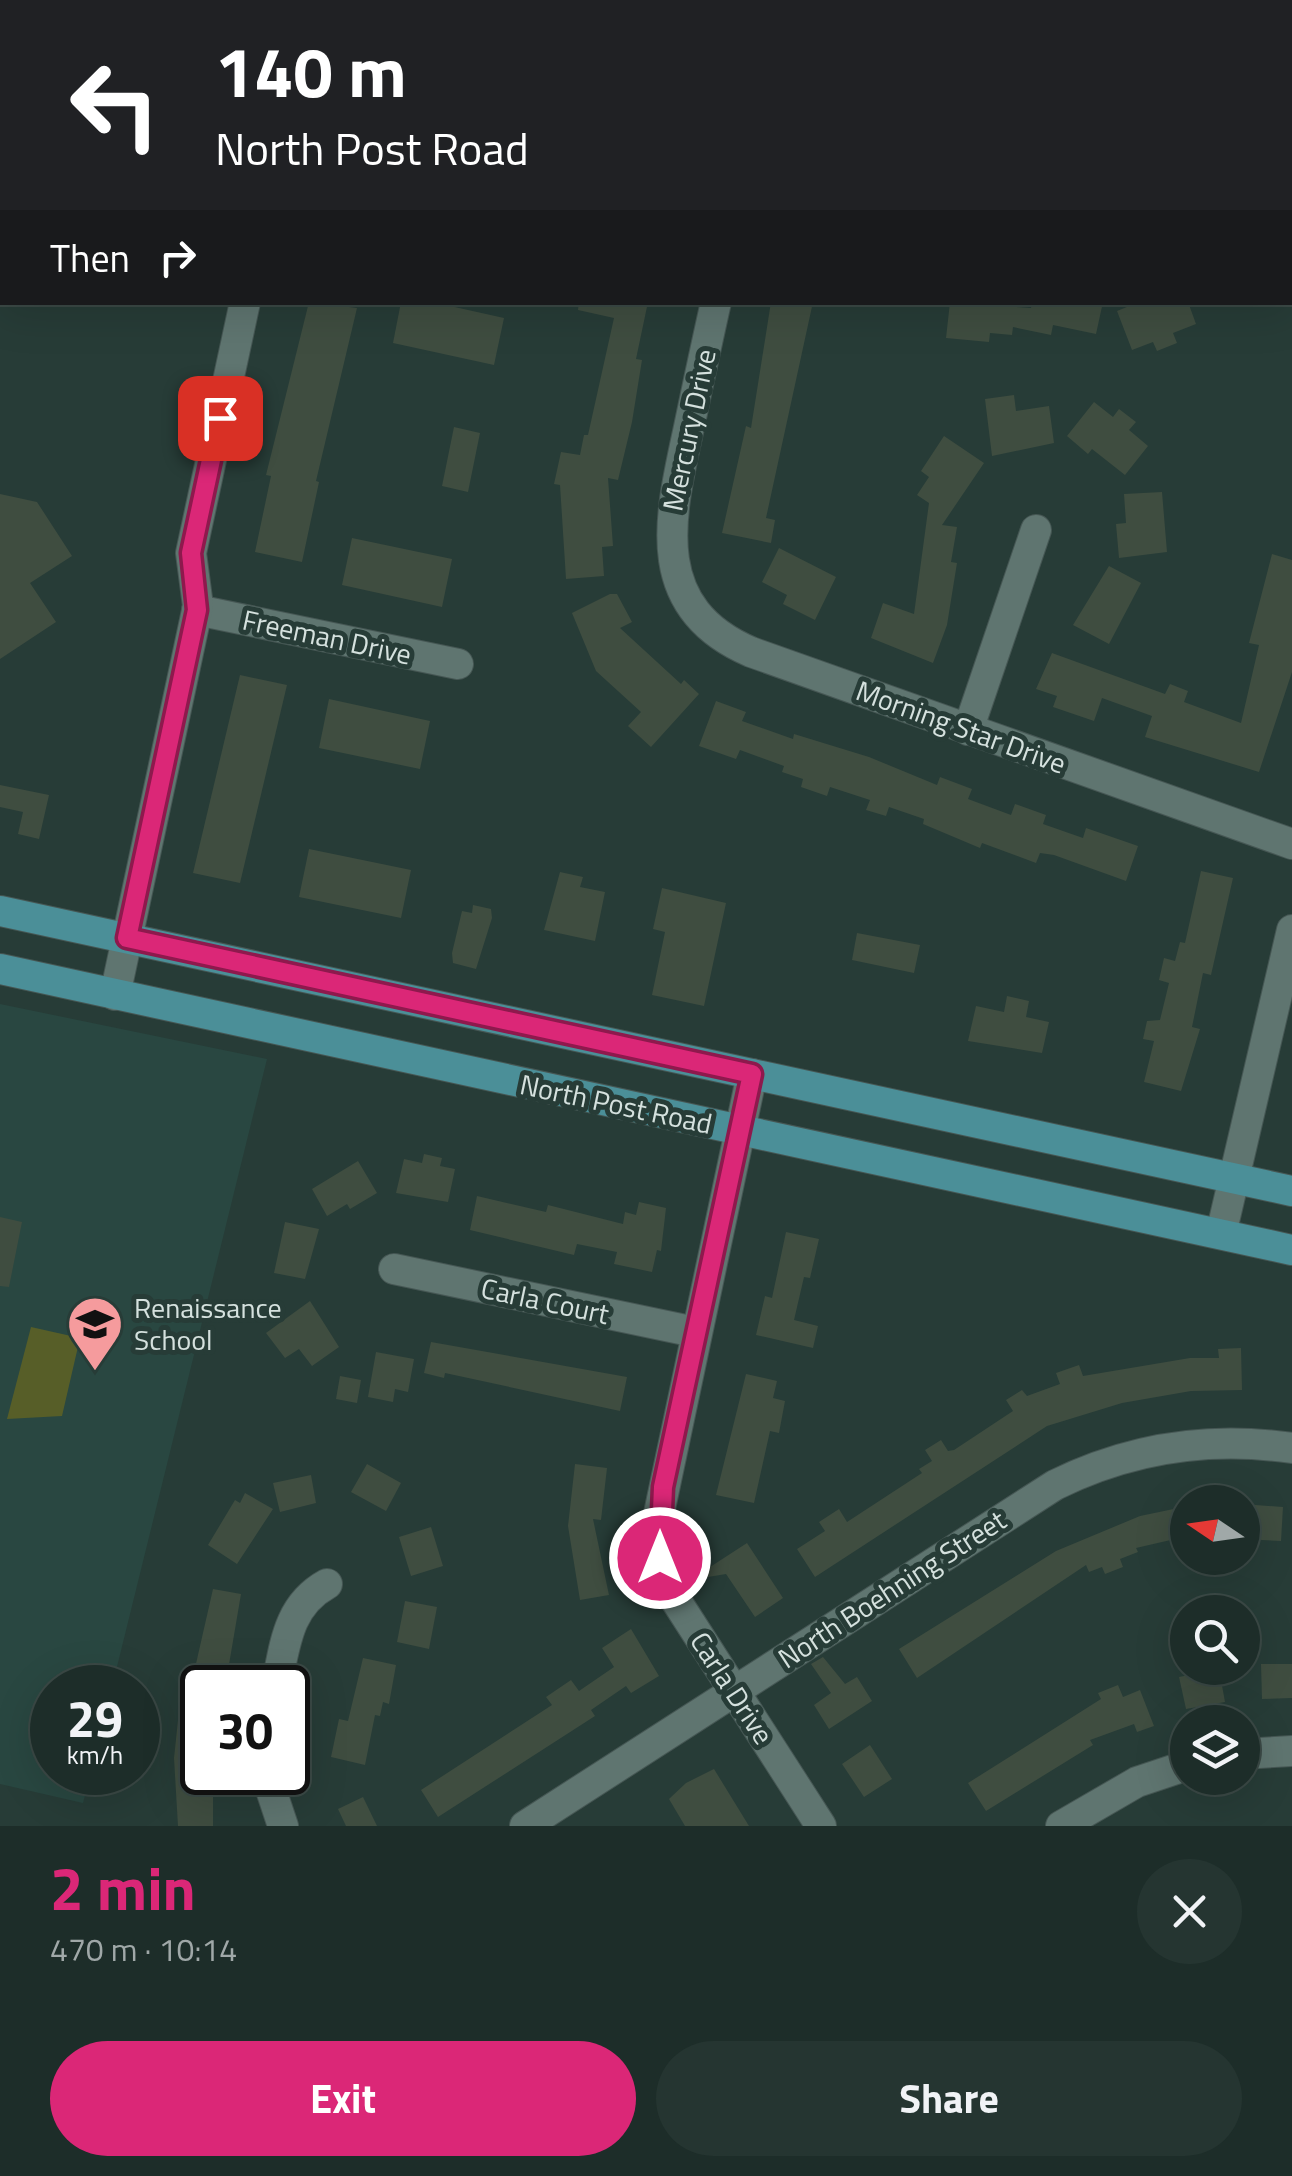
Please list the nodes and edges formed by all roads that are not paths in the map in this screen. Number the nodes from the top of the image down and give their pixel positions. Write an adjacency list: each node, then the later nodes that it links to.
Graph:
1 (244, 305): 5 (street)
2 (715, 305): 4 (street, Mercury Drive)
3 (1036, 530): 7 (street)
4 (672, 558): 7 (street, Morning Star Drive)
5 (197, 610): 6 (street, Freeman Drive); 11 (street)
6 (458, 664)
7 (968, 730): 8 (street, Morning Star Drive)
8 (1292, 844)
9 (0, 911): 11 (main road, North Post Road)
10 (1292, 930): 13 (street)
11 (127, 938): 14 (street); 15 (main road, North Post Road)
12 (0, 969): 14 (main road, North Post Road)
13 (1286, 980): 17 (street)
14 (115, 995): 16 (main road, North Post Road)
15 (752, 1074): 16 (street, Carla Drive); 17 (main road, North Post Road)
16 (740, 1131): 19 (main road, North Post Road); 22 (street, Carla Drive)
17 (1234, 1179): 18 (main road, North Post Road); 19 (street)
18 (1292, 1191)
19 (1221, 1234): 20 (main road, North Post Road)
20 (1292, 1250)
21 (394, 1269): 22 (street, Carla Court)
22 (695, 1332): 26 (street, Carla Drive)
23 (1292, 1448): 26 (street, North Boehning Street)
24 (327, 1584): 25 (street)
25 (282, 1665)
26 (734, 1690): 32 (street, North Boehning Street); 33 (street, Carla Drive)
27 (1292, 1751): 28 (street)
28 (1260, 1753)
29 (1170, 1771): 34 (street)
30 (273, 1795): 31 (street)
31 (284, 1826)
32 (525, 1826)
33 (821, 1826)
34 (1061, 1826)

